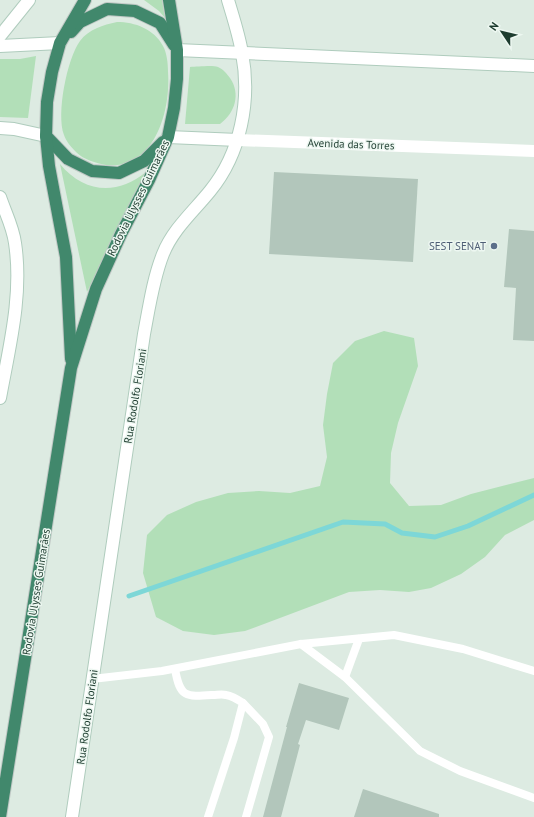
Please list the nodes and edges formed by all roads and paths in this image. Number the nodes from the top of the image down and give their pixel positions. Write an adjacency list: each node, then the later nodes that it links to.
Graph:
1 (29, 0): 5 (main road)
2 (85, 0): 6 (highway, Rodovia Ulysses Guimarães)
3 (169, 0): 8 (highway, Rodovia Ulysses Guimarães)
4 (228, 0): 9 (main road, Rua Rodolfo Floriani)
5 (0, 36)
6 (60, 43): 7 (main road); 8 (highway); 12 (highway, Rodovia Ulysses Guimarães)
7 (0, 46)
8 (177, 50): 9 (main road); 13 (highway, Rodovia Ulysses Guimarães)
9 (242, 53): 10 (main road); 14 (main road, Rua Rodolfo Floriani)
10 (534, 66)
11 (0, 128): 12 (main road)
12 (46, 136): 13 (highway); 17 (highway, Rodovia Ulysses Guimarães)
13 (168, 137): 14 (main road, Avenida das Torres); 17 (highway, Rodovia Ulysses Guimarães)
14 (238, 140): 15 (main road, Avenida das Torres); 24 (main road, Rua Rodolfo Floriani)
15 (534, 151)
16 (0, 196): 18 (main road)
17 (71, 368): 27 (highway, Rodovia Ulysses Guimarães)
18 (0, 398)
19 (359, 639): 20 (lane); 22 (lane); 23 (lane)
20 (300, 644): 21 (lane); 23 (lane)
21 (175, 668): 24 (lane); 25 (lane)
22 (534, 671)
23 (345, 677): 26 (lane)
24 (92, 679): 28 (main road, Rua Rodolfo Floriani)
25 (243, 703): 29 (lane); 30 (lane)
26 (534, 798)
27 (0, 817)
28 (72, 817)
29 (208, 817)
30 (246, 817)

